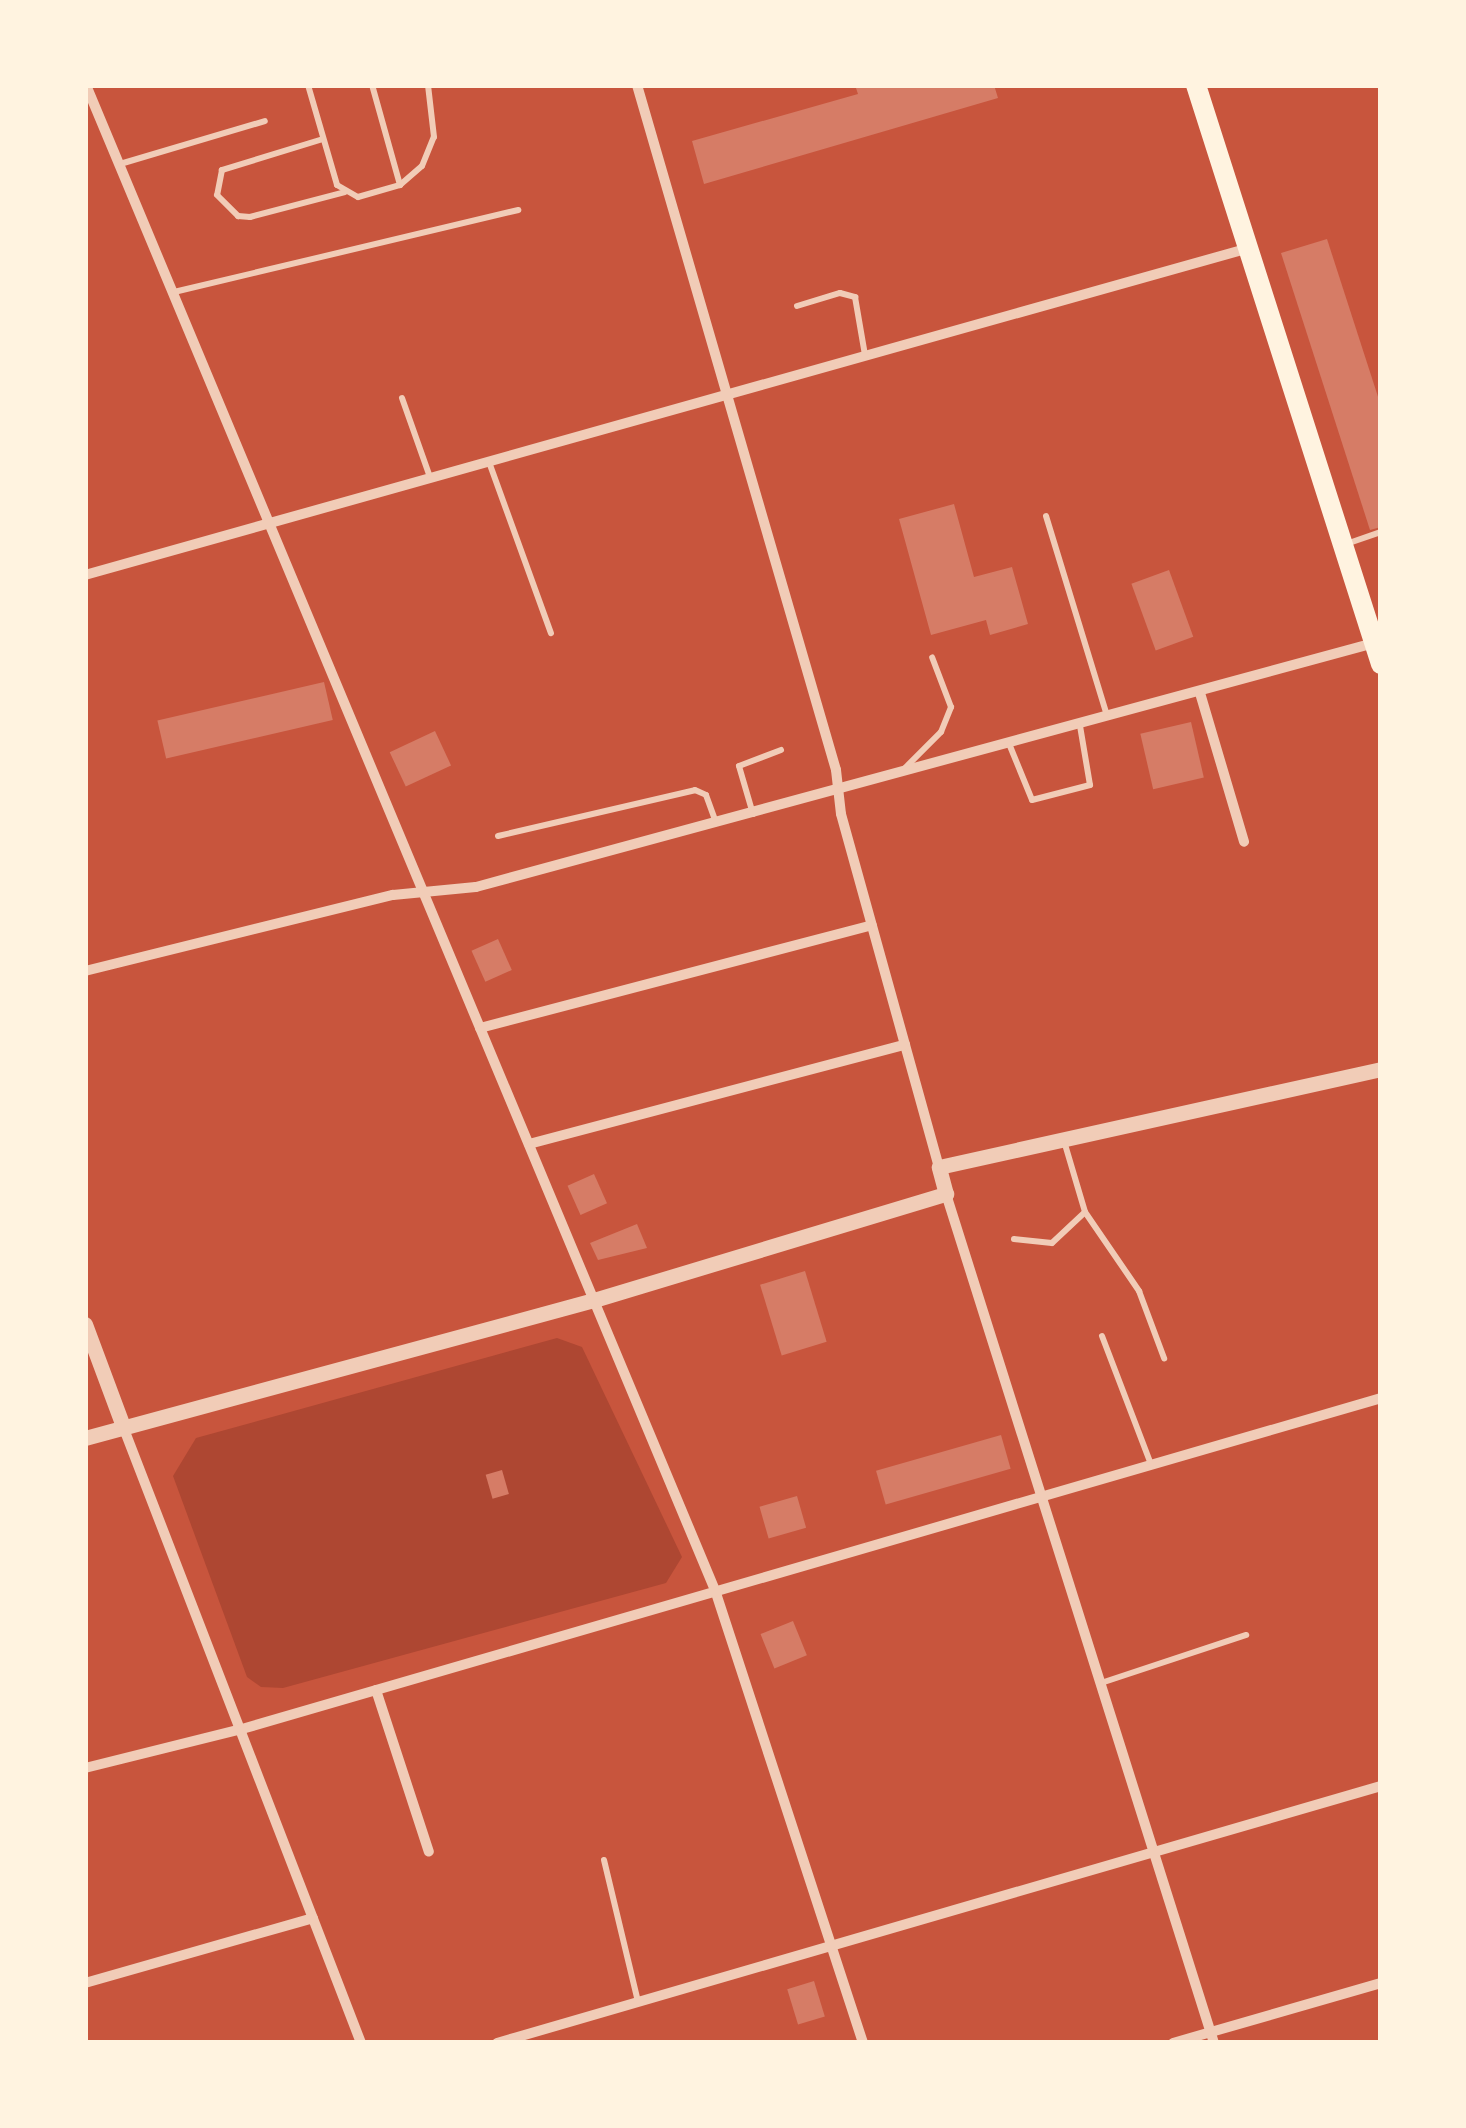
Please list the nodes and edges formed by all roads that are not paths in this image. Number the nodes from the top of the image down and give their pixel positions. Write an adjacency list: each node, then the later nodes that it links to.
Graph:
1 (86, 85): 9 (street)
2 (308, 85): 8 (lane)
3 (372, 85): 10 (lane)
4 (428, 85): 10 (lane)
5 (638, 85): 17 (street)
6 (1196, 85): 13 (main road)
7 (265, 121): 9 (lane)
8 (324, 139): 11 (lane); 11 (lane)
9 (119, 164): 14 (street)
10 (400, 185): 11 (lane)
11 (345, 192)
12 (518, 210): 14 (lane)
13 (1251, 248): 16 (street); 24 (main road)
14 (172, 292): 22 (street)
15 (797, 306): 16 (lane)
16 (865, 356): 17 (street)
17 (728, 394): 19 (street); 35 (street)
18 (402, 398): 20 (lane)
19 (489, 462): 20 (street); 26 (lane)
20 (430, 478): 22 (street)
21 (1046, 516): 30 (lane)
22 (269, 523): 25 (street); 40 (street)
23 (1381, 532): 24 (lane)
24 (1343, 545): 27 (main road)
25 (85, 575)
26 (551, 633)
27 (1378, 654): 29 (street)
28 (932, 657): 34 (lane)
29 (1200, 693): 30 (street); 39 (street)
30 (1108, 718): 31 (street)
31 (1080, 726): 32 (street); 32 (lane)
32 (1010, 746): 34 (street)
33 (781, 750): 36 (lane)
34 (897, 776): 35 (street)
35 (838, 793): 36 (street); 41 (street)
36 (753, 815): 37 (street)
37 (717, 824): 38 (lane); 40 (street)
38 (498, 836)
39 (1244, 842)
40 (428, 894): 42 (street); 43 (street)
41 (872, 924): 43 (street); 44 (street)
42 (85, 971)
43 (480, 1028): 47 (street)
44 (905, 1045): 47 (street); 48 (street)
45 (1381, 1069): 46 (street)
46 (1064, 1139): 48 (street); 50 (lane)
47 (529, 1144): 52 (street)
48 (939, 1168): 49 (street)
49 (946, 1194): 52 (street); 60 (street)
50 (1085, 1212): 51 (lane); 55 (lane)
51 (1014, 1240)
52 (594, 1300): 57 (street); 61 (street)
53 (85, 1324): 57 (street)
54 (1102, 1336): 59 (lane)
55 (1164, 1358)
56 (1381, 1398): 59 (street)
57 (124, 1429): 58 (street); 65 (street)
58 (85, 1438)
59 (1150, 1464): 60 (street)
60 (1038, 1495): 61 (street); 63 (street)
61 (716, 1590): 64 (street); 72 (street)
62 (1246, 1635): 63 (lane)
63 (1100, 1684): 68 (street)
64 (376, 1690): 65 (street); 69 (street)
65 (242, 1729): 66 (street); 71 (street)
66 (85, 1768)
67 (1381, 1786): 68 (street)
68 (1152, 1851): 72 (street); 76 (street)
69 (429, 1852)
70 (604, 1860): 75 (lane)
71 (313, 1918): 73 (street); 77 (street)
72 (832, 1947): 75 (street); 79 (street)
73 (85, 1983)
74 (1381, 1983): 76 (street)
75 (638, 2002): 78 (street)
76 (1212, 2038): 80 (street)
77 (361, 2043)
78 (497, 2043)
79 (863, 2043)
80 (1173, 2043)

